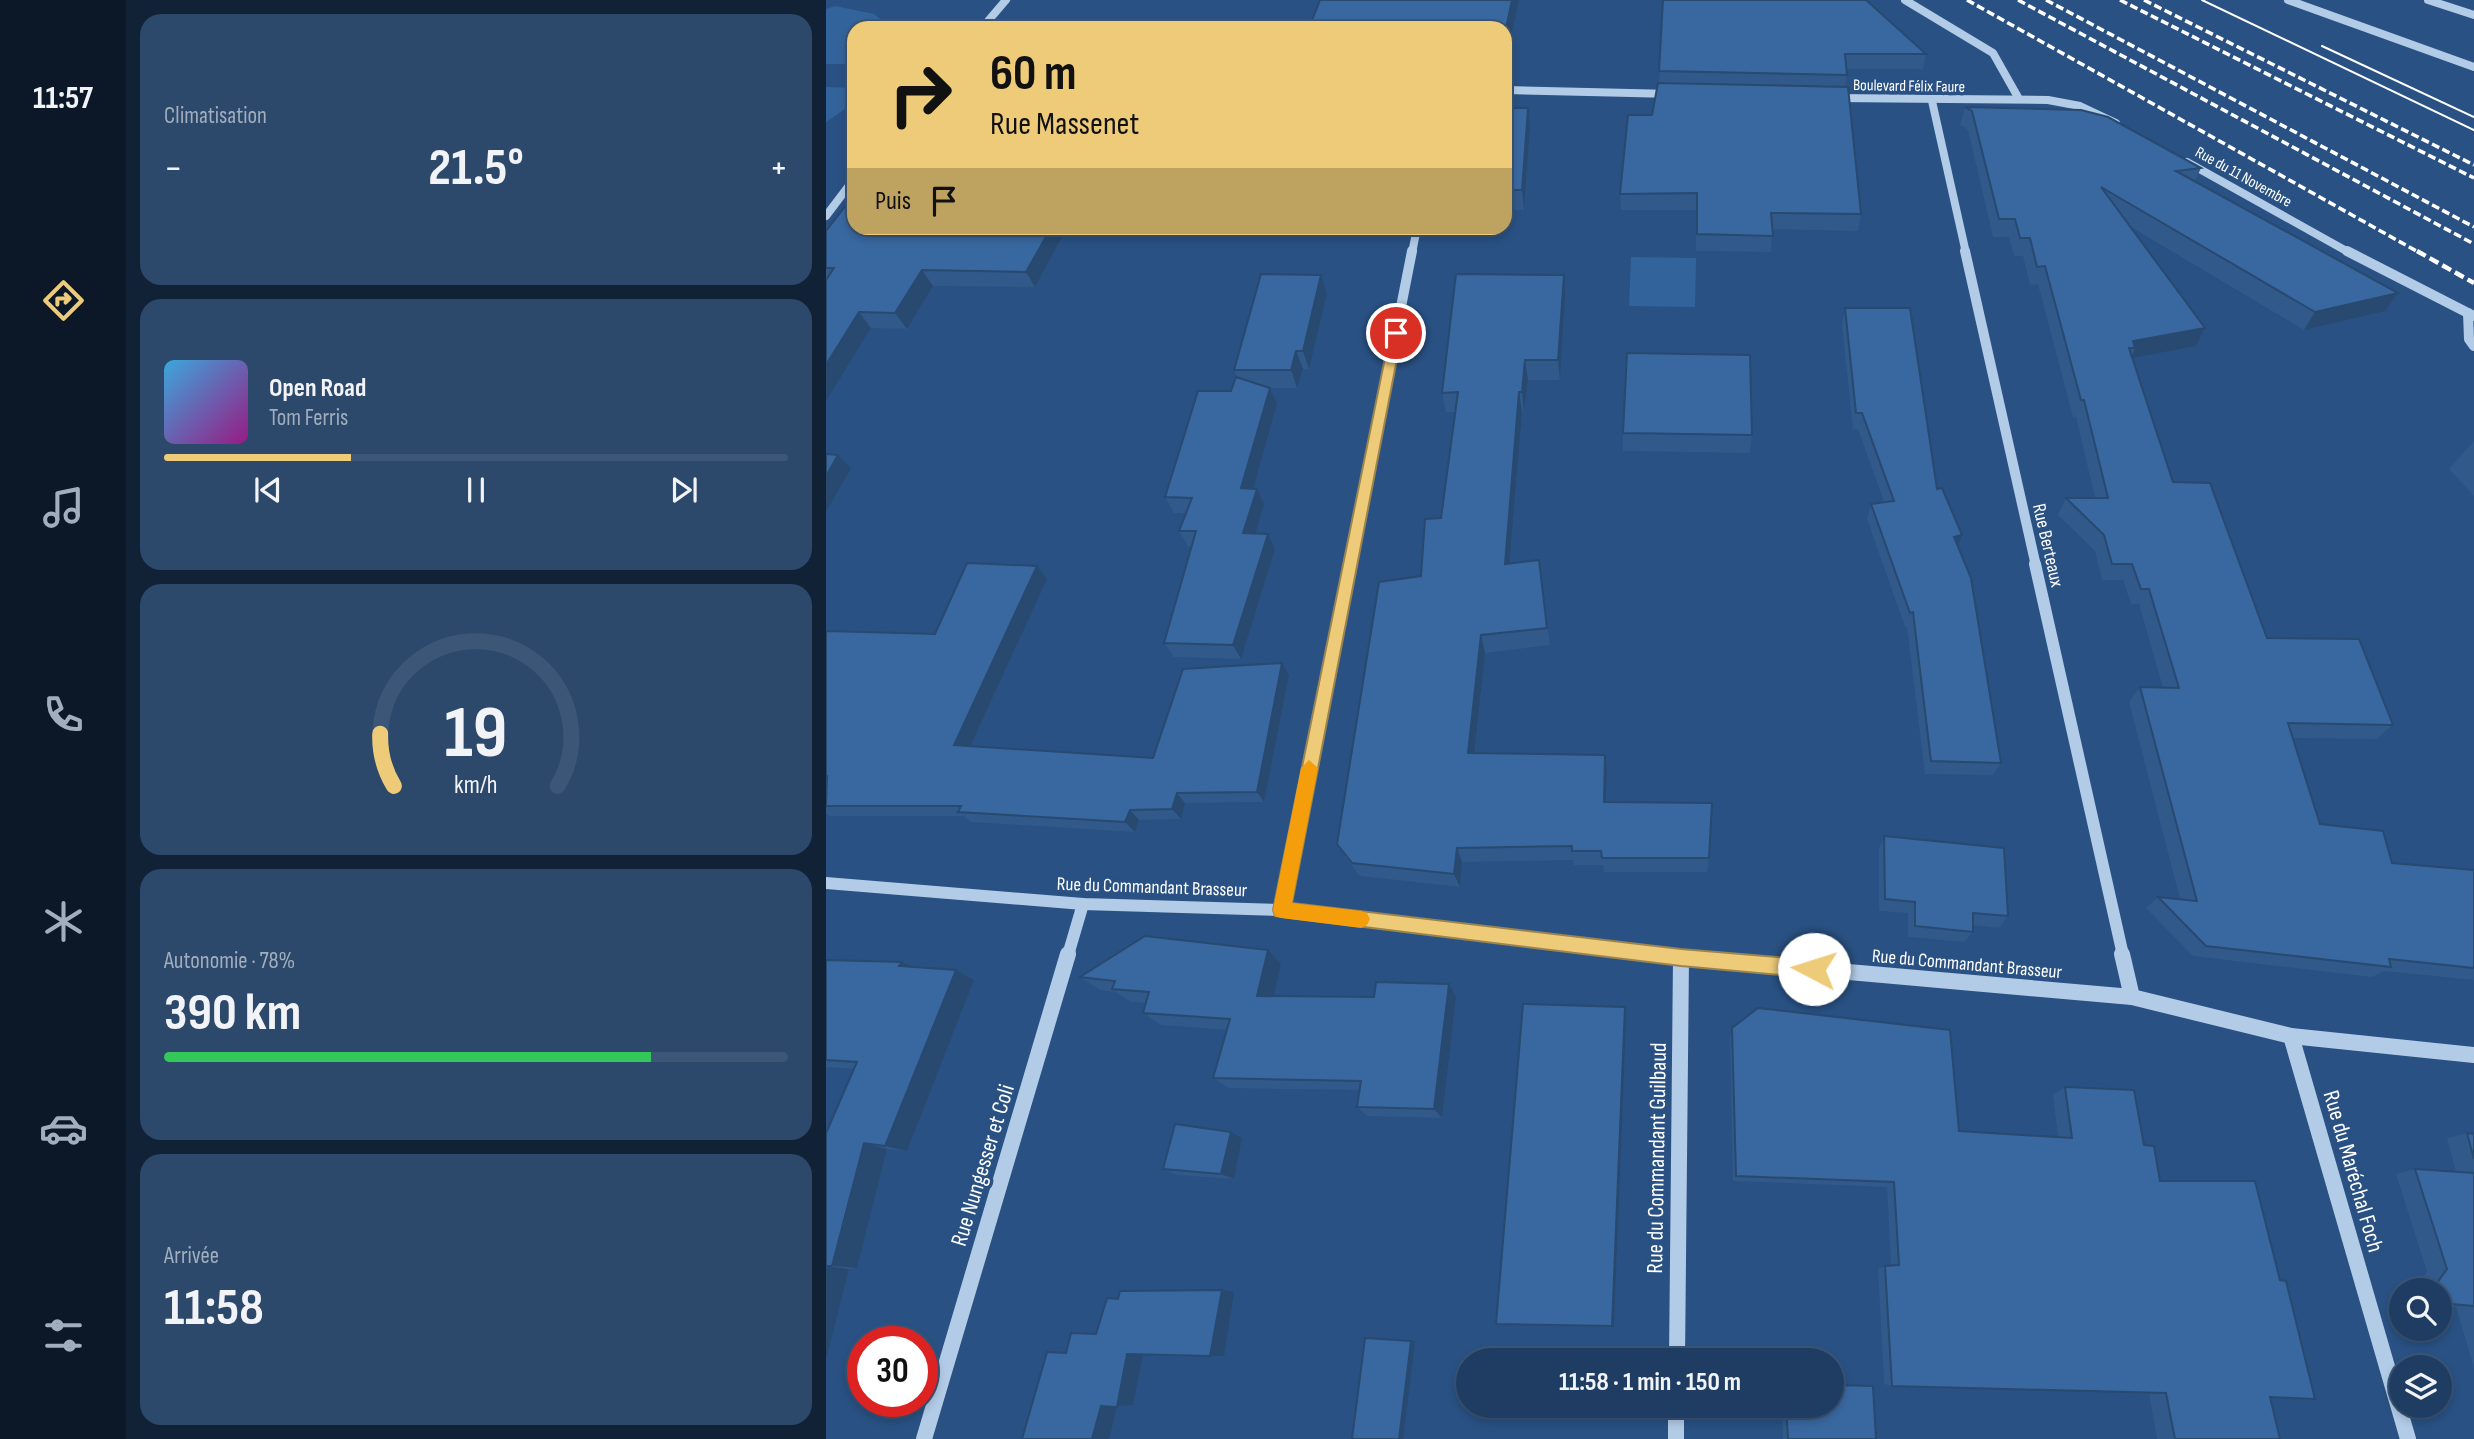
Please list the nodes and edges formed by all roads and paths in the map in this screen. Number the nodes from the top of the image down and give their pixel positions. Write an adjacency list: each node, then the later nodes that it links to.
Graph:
1 (1006, 0): 6 (street)
2 (1905, 0): 11 (street)
3 (2288, 0): 7 (street)
4 (2428, 0): 5 (street)
5 (2474, 15)
6 (988, 21)
7 (2474, 67)
8 (1512, 90): 9 (street)
9 (1684, 94)
10 (1822, 98): 12 (street, Boulevard Félix Faure)
11 (2020, 99): 12 (street, Boulevard Félix Faure); 13 (street)
12 (1932, 101): 26 (street, Rue Berteaux)
13 (2130, 131)
14 (2178, 157): 20 (street, Rue du 11 Novembre)
15 (847, 188): 17 (street)
16 (826, 196): 17 (street)
17 (840, 197): 18 (street)
18 (826, 216)
19 (1416, 235): 24 (street)
20 (2471, 314): 21 (street)
21 (2474, 346)
22 (826, 883): 23 (street, Rue du Commandant Brasseur)
23 (1083, 904): 24 (street, Rue du Commandant Brasseur); 31 (street, Rue Nungesser et Coli)
24 (1281, 910): 25 (street, Rue du Commandant Brasseur)
25 (1681, 958): 26 (street, Rue du Commandant Brasseur); 29 (street, Rue du Commandant Guilbaud)
26 (2132, 997): 27 (street, Rue du Commandant Brasseur)
27 (2291, 1036): 28 (street, Rue du Commandant Brasseur); 33 (street, Rue du Maréchal Foch)
28 (2474, 1055)
29 (1676, 1348)
30 (1676, 1418): 32 (street)
31 (924, 1439)
32 (1676, 1439)
33 (2409, 1439)

